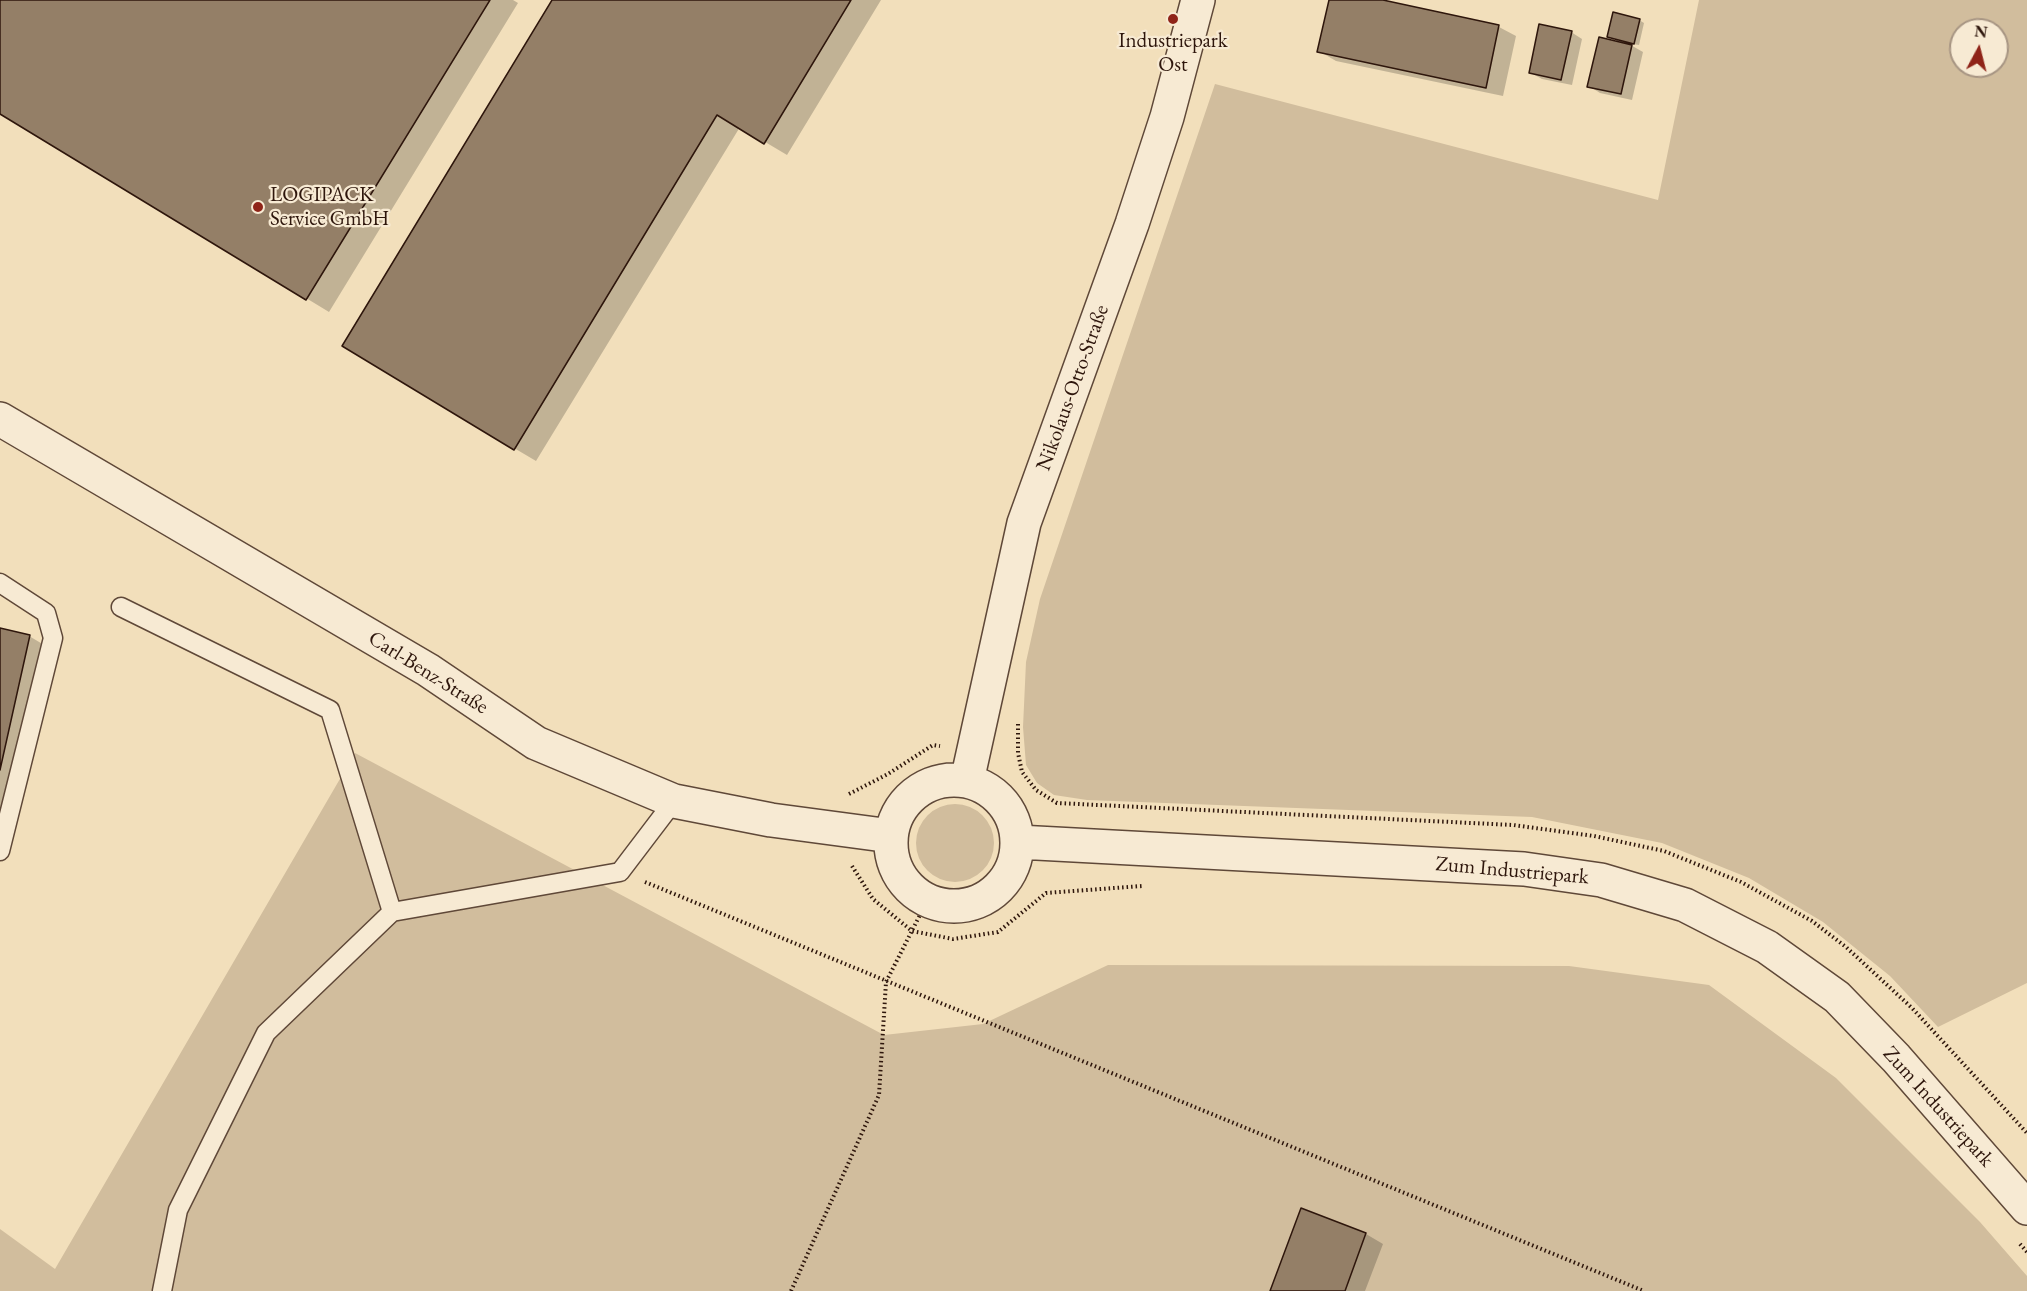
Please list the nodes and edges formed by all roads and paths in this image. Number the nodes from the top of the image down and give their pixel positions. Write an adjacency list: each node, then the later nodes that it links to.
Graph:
1 (1197, 0): 5 (street, Nikolaus-Otto-Straße)
2 (1, 424): 8 (street, Carl-Benz-Straße)
3 (0, 583): 12 (lane)
4 (121, 607): 16 (lane)
5 (974, 748): 6 (path); 7 (street, Nikolaus-Otto-Straße); 9 (path)
6 (1018, 753)
7 (967, 781): 10 (street); 11 (street)
8 (674, 801): 9 (street, Carl-Benz-Straße); 13 (lane)
9 (843, 830): 10 (street, Carl-Benz-Straße); 17 (path)
10 (891, 836): 15 (street)
11 (1018, 842): 15 (street); 19 (street, Zum Industriepark)
12 (0, 851)
13 (620, 872): 16 (lane); 18 (path)
14 (1145, 886): 17 (path)
15 (927, 901): 17 (path)
16 (392, 912): 22 (lane)
17 (912, 931): 18 (path)
18 (886, 982): 23 (path); 24 (path)
19 (2027, 1208)
20 (2020, 1242): 21 (path)
21 (2027, 1252)
22 (162, 1291)
23 (791, 1291)
24 (1644, 1291)

